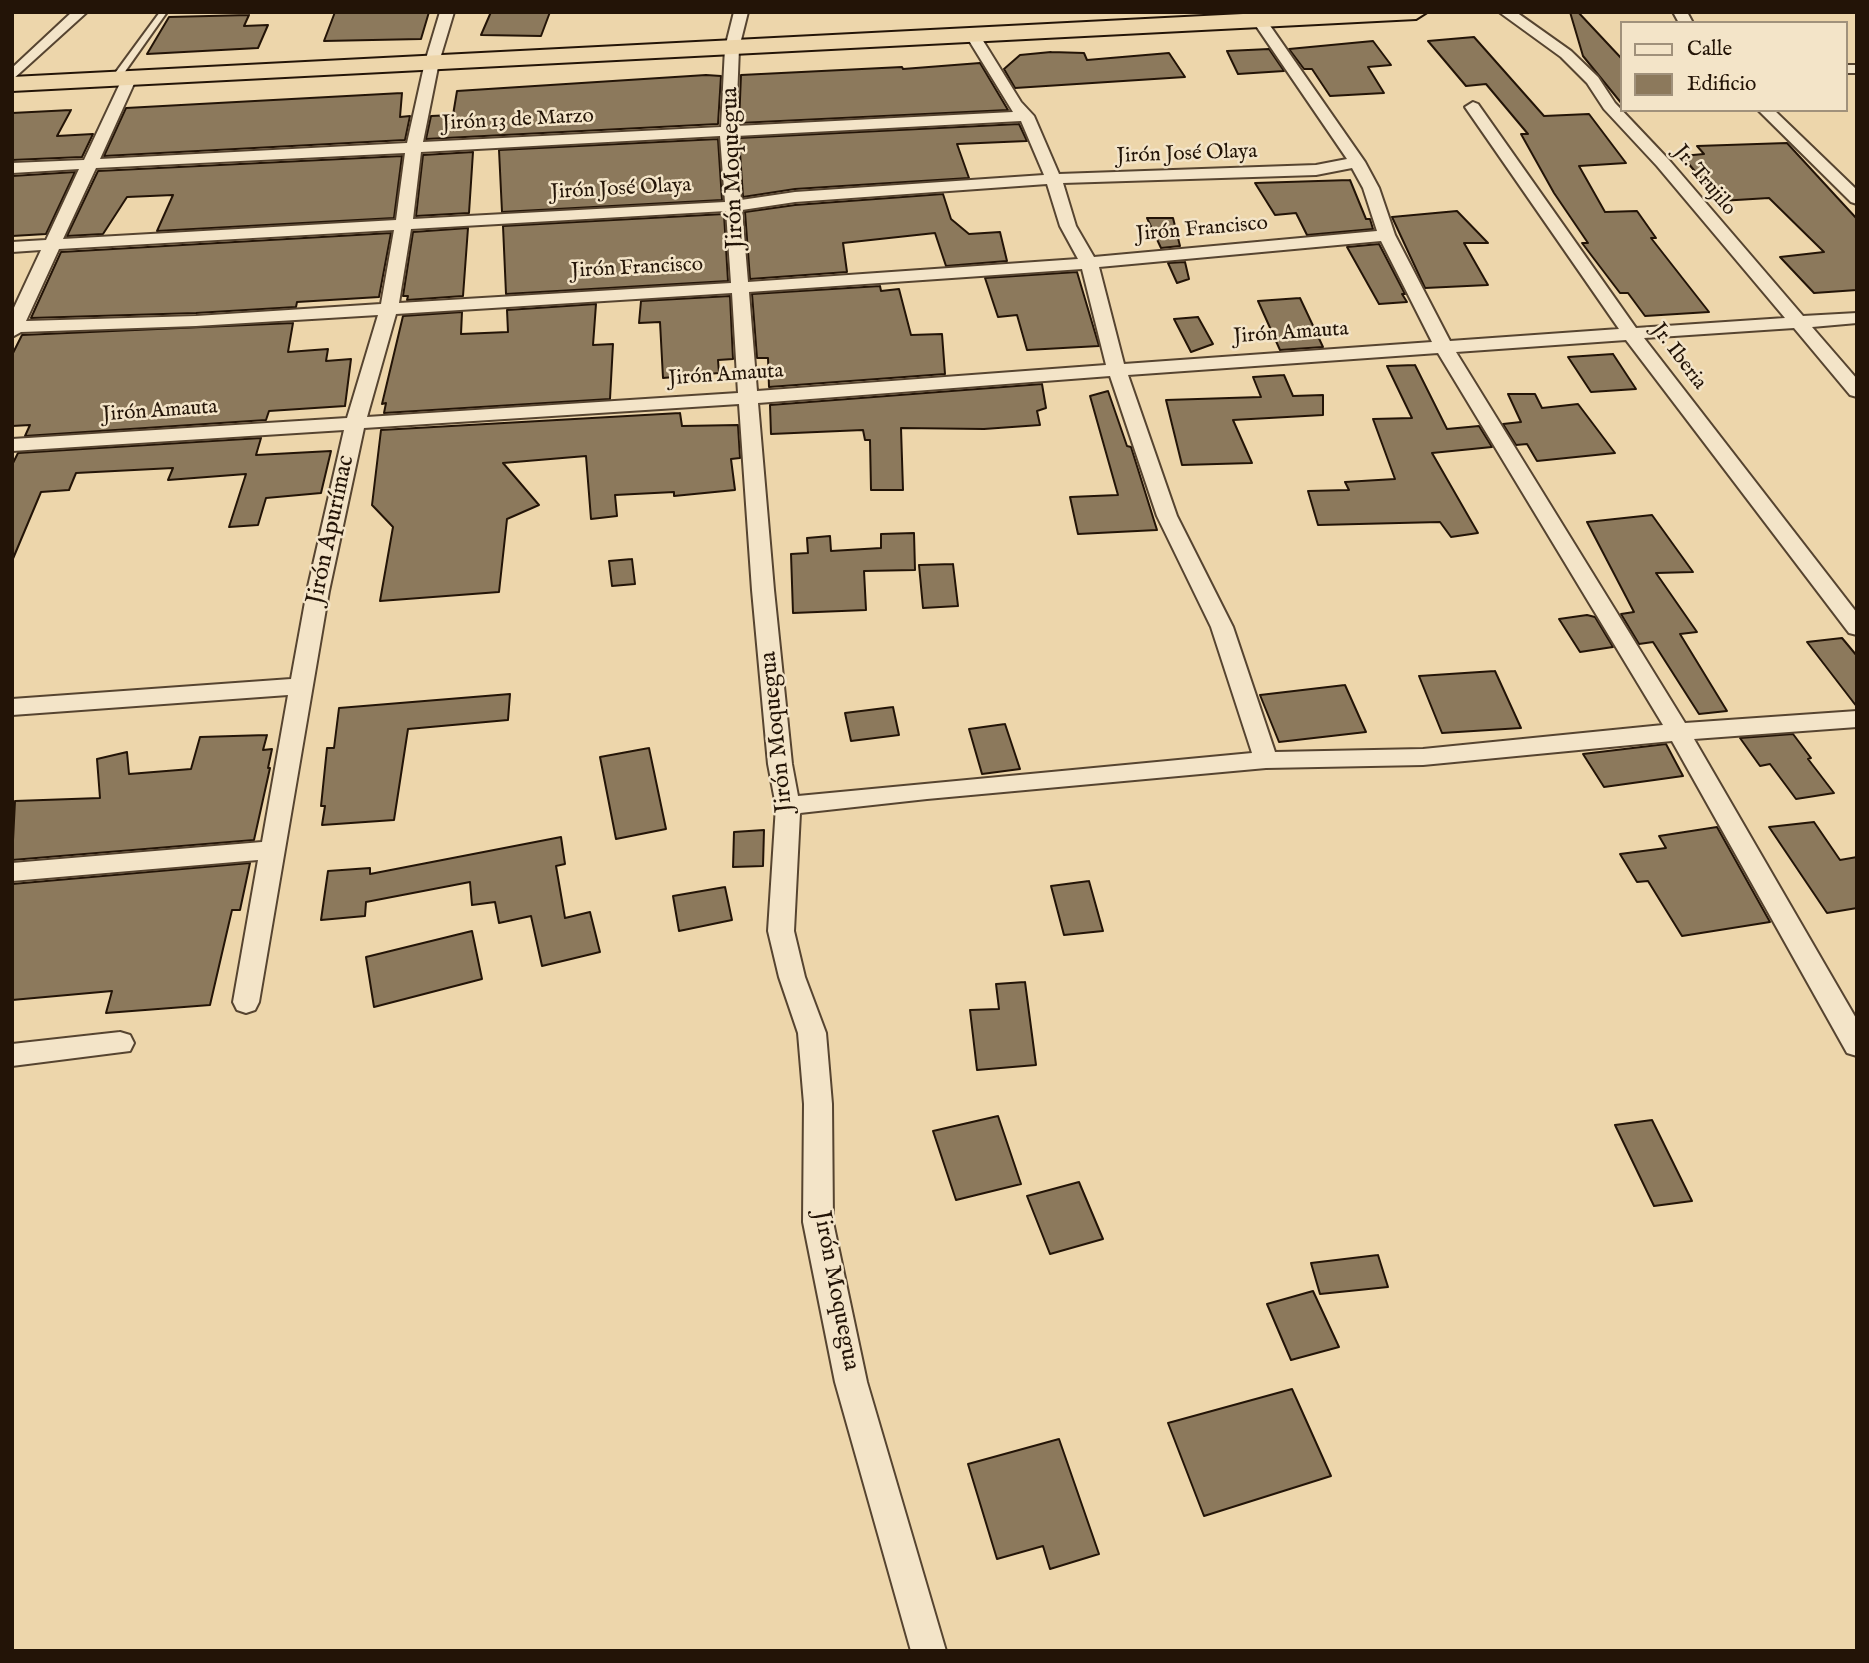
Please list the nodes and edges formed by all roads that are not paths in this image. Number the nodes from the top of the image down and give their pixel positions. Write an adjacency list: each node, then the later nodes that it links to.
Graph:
1 (80, 12): 12 (street)
2 (164, 12): 13 (lane)
3 (447, 12): 11 (street, Jirón Apurímac)
4 (741, 12): 10 (street, Jirón Moquegua)
5 (1416, 12): 8 (highway)
6 (1506, 12): 34 (street, Jr. Trujilo)
7 (1228, 17): 8 (highway); 9 (highway)
8 (1259, 20): 20 (street)
9 (972, 34): 10 (highway); 17 (street)
10 (732, 48): 11 (highway); 18 (street, Jirón Moquegua)
11 (432, 62): 13 (highway); 19 (street, Jirón Apurímac)
12 (12, 76)
13 (123, 78): 14 (highway); 21 (street)
14 (12, 84)
15 (1473, 107): 36 (street, Jr. Iberia)
16 (1767, 112): 24 (street)
17 (1026, 116): 18 (street, Jirón 13 de Marzo); 23 (street)
18 (728, 133): 19 (street, Jirón 13 de Marzo); 25 (street, Jirón Moquegua)
19 (414, 146): 21 (street, Jirón 13 de Marzo); 26 (street, Jirón Apurímac)
20 (1357, 162): 23 (street, Jirón José Olaya); 27 (street)
21 (90, 163): 22 (street, Jirón 13 de Marzo); 28 (street)
22 (12, 168)
23 (1053, 179): 25 (street, Jirón José Olaya); 30 (street)
24 (1857, 200)
25 (733, 206): 26 (street, Jirón José Olaya); 31 (street, Jirón Moquegua)
26 (404, 223): 28 (street, Jirón José Olaya); 32 (street, Jirón Apurímac)
27 (1387, 235): 30 (street, Jirón Francisco); 37 (street)
28 (50, 245): 29 (street, Jirón José Olaya); 35 (street)
29 (12, 247)
30 (1089, 263): 31 (street, Jirón Francisco); 38 (street)
31 (739, 286): 32 (street, Jirón Francisco); 40 (street, Jirón Moquegua)
32 (389, 307): 35 (street, Jirón Francisco); 41 (street, Jirón Apurímac)
33 (1857, 318): 34 (street, Jirón Amauta)
34 (1798, 323): 36 (street, Jirón Amauta); 39 (street, Jr. Trujilo)
35 (13, 329)
36 (1631, 334): 37 (street, Jirón Amauta); 43 (street, Jr. Iberia)
37 (1443, 346): 38 (street, Jirón Amauta); 47 (street)
38 (1116, 369): 40 (street, Jirón Amauta); 48 (street)
39 (1857, 391)
40 (748, 398): 41 (street, Jirón Amauta); 49 (street, Jirón Moquegua)
41 (356, 421): 42 (street, Jirón Amauta); 44 (street, Jirón Apurímac)
42 (12, 445)
43 (1857, 628)
44 (302, 686): 45 (street); 50 (street, Jirón Apurímac)
45 (12, 707)
46 (1857, 719): 47 (street)
47 (1678, 732): 48 (street); 54 (street)
48 (1266, 760): 49 (street)
49 (788, 806): 56 (street, Jirón Moquegua)
50 (272, 850): 51 (street); 52 (street, Jirón Apurímac)
51 (12, 872)
52 (246, 1002)
53 (120, 1043): 55 (street)
54 (1857, 1045)
55 (12, 1055)
56 (929, 1651)

